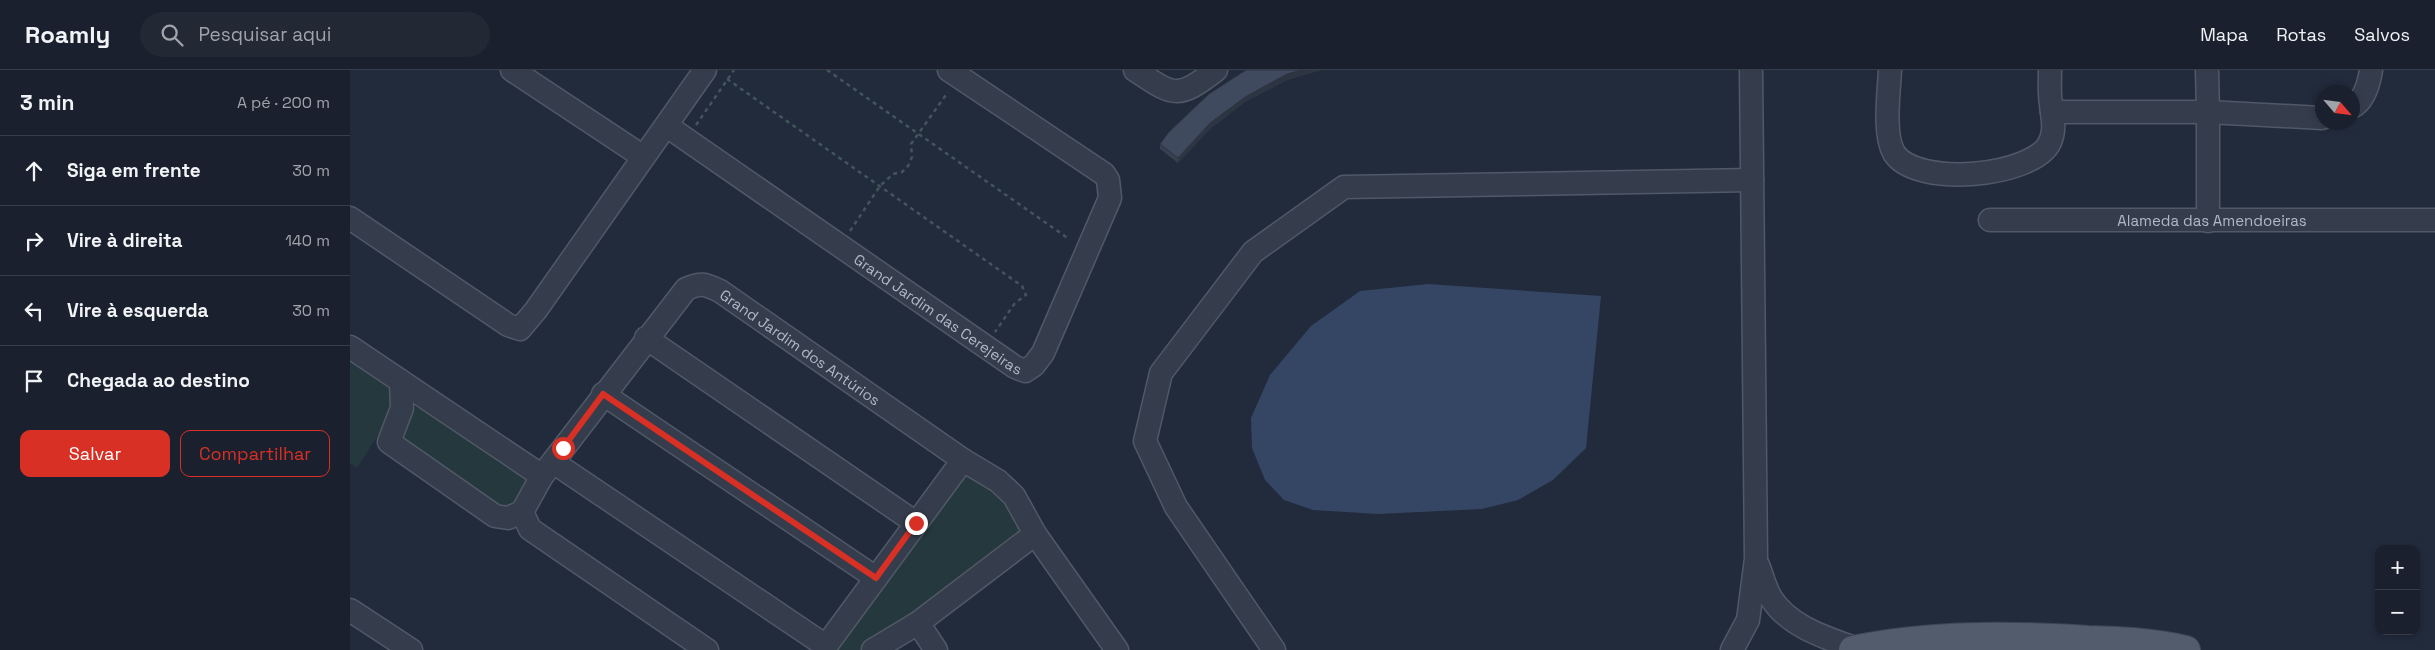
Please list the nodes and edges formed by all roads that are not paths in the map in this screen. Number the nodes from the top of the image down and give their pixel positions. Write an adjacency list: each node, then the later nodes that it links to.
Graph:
1 (512, 70): 16 (street)
2 (704, 70): 15 (street)
3 (1135, 70): 4 (street)
4 (1216, 70)
5 (1751, 70): 17 (street)
6 (1890, 70): 12 (street)
7 (2050, 70): 12 (street)
8 (2207, 70): 13 (street)
9 (2371, 70): 11 (street)
10 (954, 73): 15 (street, Grand Jardim das Cerejeiras)
11 (2360, 102)
12 (2052, 112): 13 (street)
13 (2208, 112): 14 (street); 21 (street)
14 (2315, 118)
15 (667, 126): 16 (street)
16 (642, 156): 18 (street)
17 (1752, 180): 31 (street); 41 (street)
18 (350, 218)
19 (1990, 220): 21 (street, Alameda das Amendoeiras)
20 (2435, 220): 21 (street, Alameda das Amendoeiras)
21 (2208, 222)
22 (646, 338): 25 (street, Grand Jardim dos Antúrios); 26 (street, Grand Jardim dos Antúrios); 29 (street)
23 (350, 348): 24 (street)
24 (401, 382): 27 (street); 28 (street)
25 (603, 394): 27 (street, Grand Jardim dos Antúrios); 32 (street)
26 (963, 460): 29 (street); 30 (street, Grand Jardim dos Antúrios)
27 (548, 469): 28 (street, Grand Jardim dos Antúrios); 35 (street)
28 (522, 512): 37 (street)
29 (916, 523): 32 (street)
30 (1035, 534): 34 (street); 40 (street, Grand Jardim dos Antúrios)
31 (1756, 559): 42 (street); 43 (street)
32 (876, 578): 35 (street)
33 (350, 610): 36 (street)
34 (918, 623): 38 (street); 39 (street)
35 (825, 648)
36 (411, 650)
37 (707, 650)
38 (873, 650)
39 (936, 650)
40 (1117, 650)
41 (1274, 650)
42 (1732, 650)
43 (1855, 650): 44 (main road)
44 (2186, 650)

